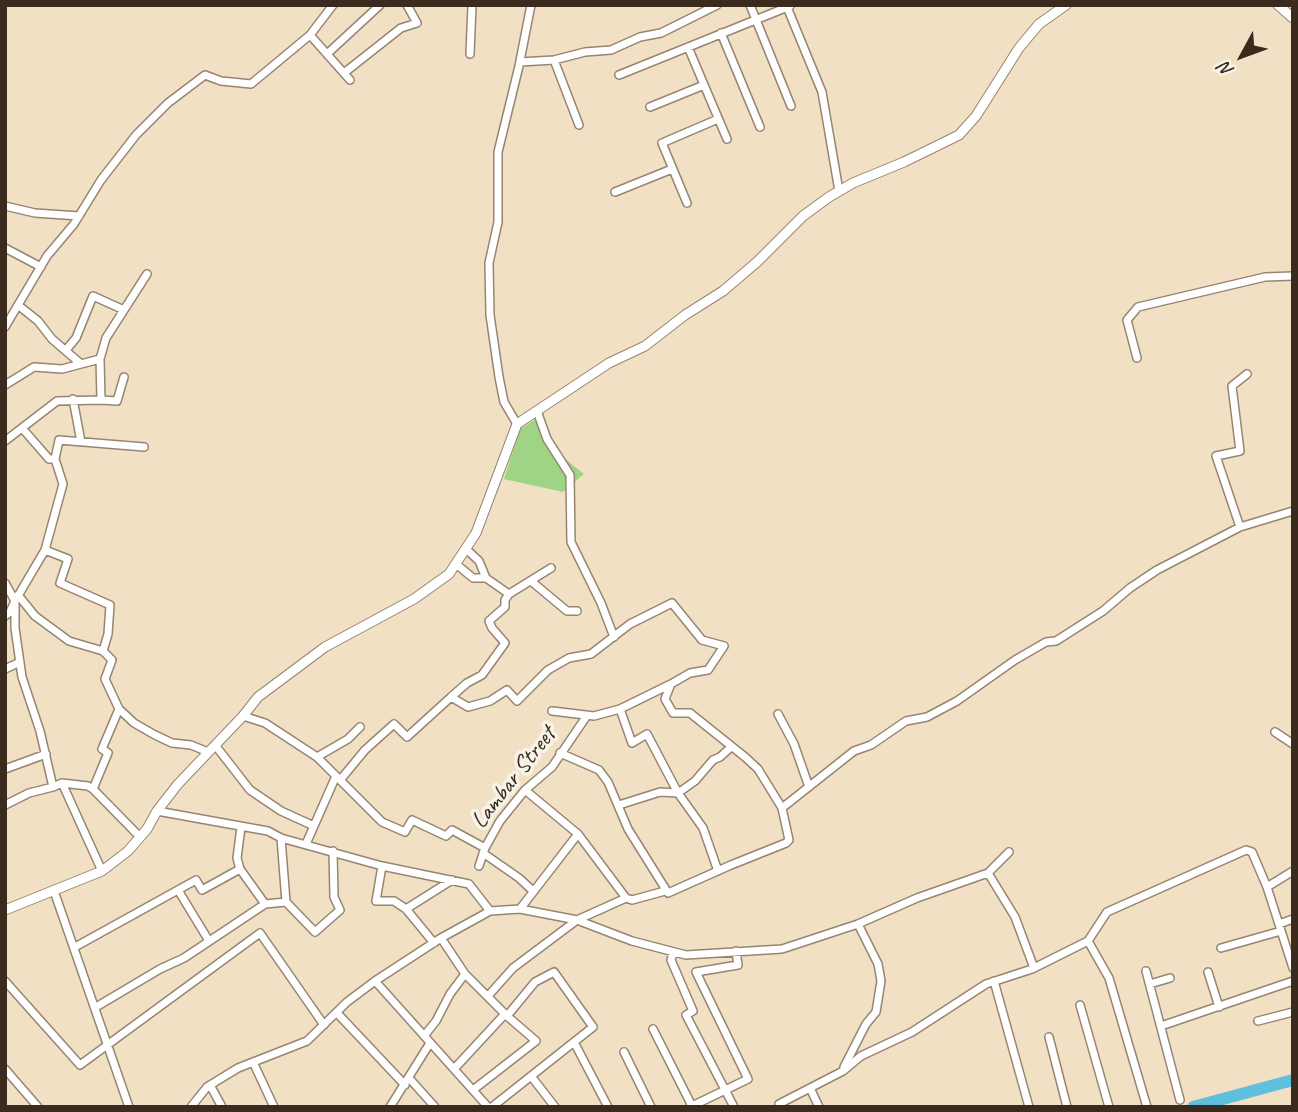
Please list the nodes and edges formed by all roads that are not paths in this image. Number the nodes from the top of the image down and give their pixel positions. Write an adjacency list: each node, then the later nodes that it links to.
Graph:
1 (333, 5): 14 (street)
2 (380, 5): 16 (street)
3 (407, 5): 16 (street)
4 (472, 5): 17 (street)
5 (531, 5): 19 (street)
6 (717, 5): 18 (street)
7 (750, 5): 12 (street)
8 (1066, 5): 29 (street)
9 (1278, 5): 11 (street)
10 (790, 6): 12 (street); 29 (street)
11 (1293, 18)
12 (757, 19): 13 (street); 22 (street)
13 (721, 33): 15 (street); 26 (street)
14 (310, 35): 16 (street); 33 (street)
15 (688, 47): 20 (street); 21 (street)
16 (327, 54)
17 (470, 54)
18 (554, 60): 19 (street); 25 (street)
19 (520, 62): 51 (street)
20 (619, 75)
21 (704, 85): 23 (street); 24 (street)
22 (791, 106)
23 (650, 107)
24 (718, 118): 27 (street); 28 (street)
25 (579, 125)
26 (760, 127)
27 (727, 139)
28 (672, 169): 30 (street); 31 (street)
29 (839, 191): 50 (street)
30 (615, 192)
31 (687, 203)
32 (5, 206): 33 (street)
33 (79, 216): 35 (street)
34 (5, 248): 35 (street)
35 (41, 267): 38 (street)
36 (146, 274): 39 (street)
37 (1293, 276): 42 (street)
38 (18, 304): 40 (street); 41 (street)
39 (124, 310): 41 (street); 43 (street)
40 (5, 327)
41 (66, 350): 44 (street)
42 (1137, 358)
43 (100, 359): 44 (street); 49 (street)
44 (81, 364): 47 (street)
45 (1247, 374): 58 (street)
46 (124, 377): 49 (street)
47 (5, 386)
48 (73, 399): 49 (street); 52 (street); 54 (street)
49 (101, 400)
50 (537, 411): 51 (street); 70 (street)
51 (517, 424): 59 (street)
52 (22, 428): 53 (street); 56 (street)
53 (5, 441)
54 (81, 442): 55 (street); 56 (street)
55 (144, 447)
56 (55, 459): 60 (street)
57 (1293, 511): 58 (street)
58 (1240, 527): 94 (street)
59 (466, 549): 61 (street); 63 (street)
60 (45, 550): 67 (street); 71 (street)
61 (456, 564): 63 (street); 80 (street)
62 (551, 568): 64 (street)
63 (486, 578): 66 (street)
64 (531, 581): 66 (street); 68 (street)
65 (5, 583): 67 (street)
66 (509, 594): 75 (street)
67 (17, 598): 69 (street); 71 (street); 72 (street)
68 (577, 611)
69 (5, 616)
70 (614, 637): 74 (street); 75 (street)
71 (103, 650): 76 (street)
72 (20, 662): 73 (street); 88 (street)
73 (5, 669)
74 (671, 684): 77 (street); 85 (street)
75 (451, 697): 91 (street)
76 (119, 709): 86 (street); 95 (street)
77 (620, 709): 81 (street); 97 (street)
78 (552, 710): 81 (street)
79 (778, 714): 94 (street)
80 (243, 716): 86 (street); 89 (street)
81 (586, 717): 87 (street, Lambar Street)
82 (360, 727): 89 (street)
83 (1275, 732): 84 (street)
84 (1293, 744)
85 (731, 747): 97 (street); 100 (street)
86 (211, 748): 101 (street); 102 (street)
87 (560, 752): 96 (street, Lambar Street); 99 (street)
88 (46, 754): 90 (street); 93 (street)
89 (317, 757): 91 (street)
90 (5, 769)
91 (339, 778): 102 (street); 109 (street)
92 (62, 783): 93 (street); 95 (street); 114 (street)
93 (53, 787): 98 (street)
94 (809, 787): 100 (street)
95 (93, 789): 105 (street)
96 (525, 790): 104 (street); 109 (street, Lambar Street)
97 (678, 793): 99 (street); 115 (street)
98 (5, 805)
99 (618, 805): 123 (street)
100 (782, 808): 115 (street)
101 (158, 811): 103 (street); 105 (street)
102 (314, 826): 107 (street)
103 (241, 827): 106 (street); 113 (street)
104 (578, 834): 122 (street); 124 (street)
105 (140, 837): 114 (street)
106 (281, 838): 107 (street); 125 (street)
107 (306, 844): 108 (street)
108 (333, 851): 111 (street); 125 (street)
109 (484, 851): 112 (street, Lambar Street); 122 (street)
110 (1009, 852): 117 (street)
111 (382, 866): 118 (street); 127 (street)
112 (480, 866)
113 (240, 869): 120 (street); 126 (street)
114 (102, 870): 121 (street)
115 (718, 871): 123 (street)
116 (1293, 871): 119 (street)
117 (988, 873): 133 (street); 143 (street)
118 (452, 880): 127 (street); 130 (street)
119 (1267, 887): 134 (street); 136 (street)
120 (178, 890): 137 (street); 138 (street)
121 (54, 891): 129 (street); 138 (street)
122 (533, 891): 128 (street)
123 (665, 891): 124 (street)
124 (626, 898): 132 (street)
125 (286, 902): 126 (street)
126 (265, 904): 137 (street)
127 (406, 909): 135 (street)
128 (520, 909): 130 (street); 132 (street)
129 (5, 910)
130 (490, 911): 135 (street)
131 (1293, 919): 134 (street)
132 (577, 920): 141 (street); 154 (street)
133 (859, 924): 140 (street); 174 (street)
134 (1280, 927): 139 (street); 142 (street)
135 (438, 941): 147 (street); 150 (street)
136 (1088, 941): 143 (street); 200 (street)
137 (209, 942): 156 (street)
138 (75, 947): 156 (street)
139 (1221, 948)
140 (736, 951): 141 (street); 180 (street)
141 (673, 952): 180 (street)
142 (1290, 953): 144 (street)
143 (1034, 968): 151 (street)
144 (1293, 968)
145 (1146, 971): 153 (street)
146 (1208, 972): 157 (street)
147 (465, 974): 154 (street); 165 (street)
148 (1170, 978): 153 (street)
149 (5, 981): 169 (street)
150 (375, 981): 159 (street); 165 (street)
151 (994, 981): 174 (street); 197 (street)
152 (1293, 981): 157 (street)
153 (1150, 984): 163 (street)
154 (488, 996): 160 (street)
155 (1080, 1005): 199 (street)
156 (96, 1007): 169 (street)
157 (1219, 1007): 163 (street)
158 (1293, 1012): 161 (street)
159 (337, 1013): 162 (street); 176 (street)
160 (506, 1015): 167 (street); 173 (street); 179 (street)
161 (1258, 1021)
162 (324, 1025): 169 (street); 171 (street)
163 (1161, 1026): 181 (street)
164 (653, 1029): 182 (street)
165 (424, 1036): 168 (street)
166 (1049, 1037): 198 (street)
167 (574, 1042): 175 (street); 193 (street)
168 (430, 1043): 173 (street); 176 (street)
169 (108, 1046): 185 (street)
170 (624, 1052): 194 (street)
171 (253, 1062): 177 (street); 188 (street)
172 (5, 1069): 184 (street)
173 (454, 1069): 179 (street)
174 (843, 1071): 178 (street)
175 (531, 1076): 191 (street); 192 (street)
176 (407, 1082): 189 (street); 190 (street)
177 (210, 1085): 186 (street); 187 (street)
178 (810, 1088): 183 (street); 196 (street)
179 (473, 1090): 191 (street)
180 (726, 1090): 182 (street); 195 (street)
181 (1180, 1100)
182 (691, 1106)
183 (778, 1106)
184 (38, 1107)
185 (129, 1107)
186 (191, 1107)
187 (222, 1107)
188 (274, 1107)
189 (390, 1107)
190 (435, 1107)
191 (490, 1107)
192 (555, 1107)
193 (608, 1107)
194 (651, 1107)
195 (734, 1107)
196 (819, 1107)
197 (1029, 1107)
198 (1067, 1107)
199 (1109, 1107)
200 (1147, 1107)

